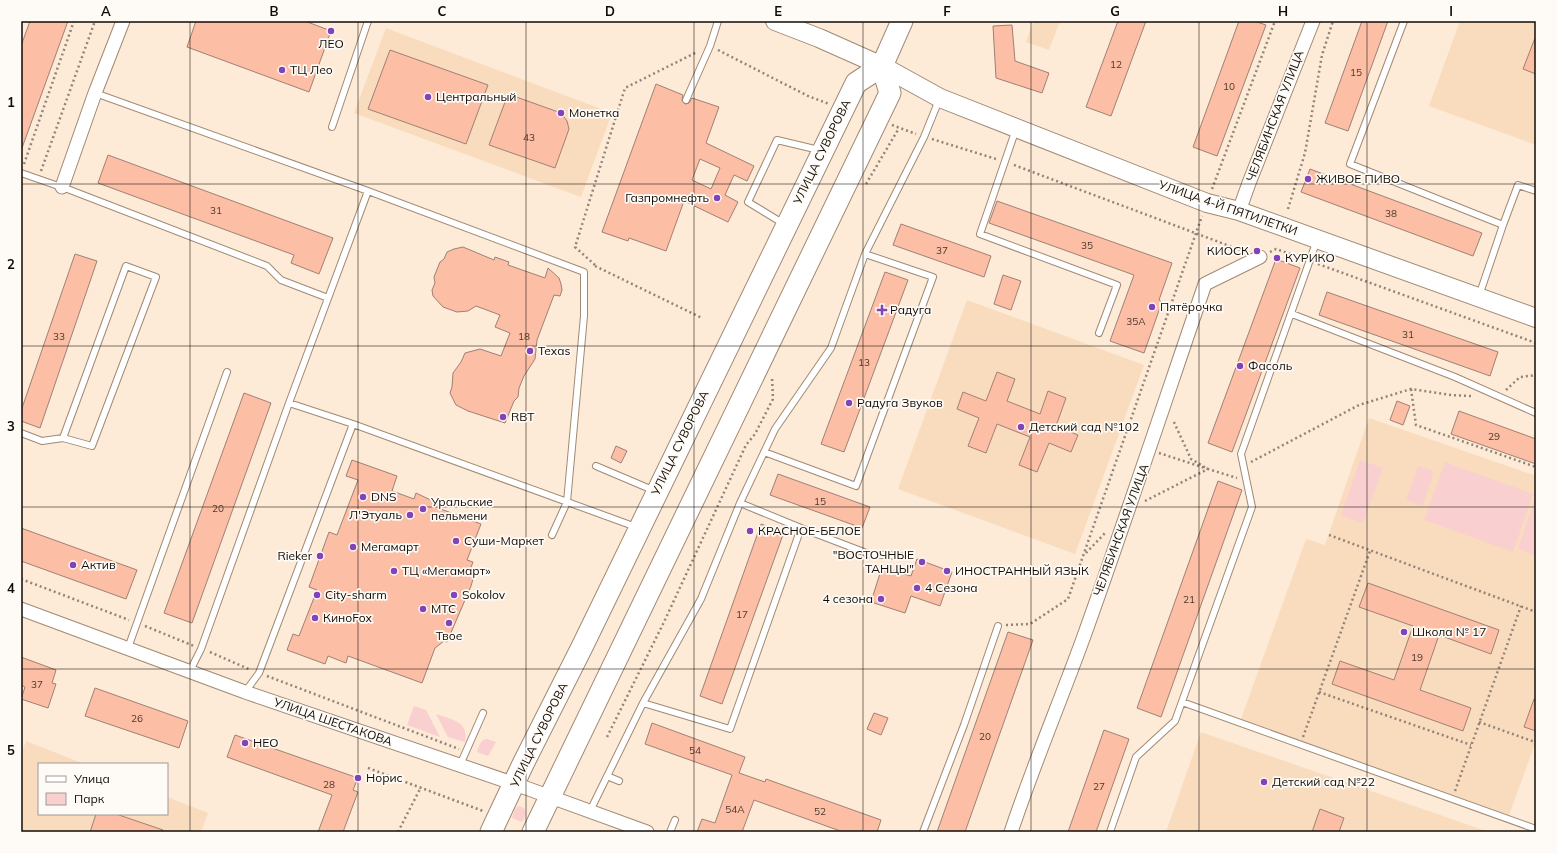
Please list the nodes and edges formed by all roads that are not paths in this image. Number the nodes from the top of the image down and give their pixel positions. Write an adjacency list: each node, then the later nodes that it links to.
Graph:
1 (123, 21): 9 (street)
2 (368, 21): 12 (lane)
3 (718, 21): 11 (lane)
4 (775, 21): 8 (street, УЛИЦА 4-Й ПЯТИЛЕТКИ)
5 (902, 21): 8 (main road)
6 (1312, 21): 19 (street, ЧЕЛЯБИНСКАЯ УЛИЦА)
7 (1404, 21): 20 (lane)
8 (882, 66): 10 (street, УЛИЦА 4-Й ПЯТИЛЕТКИ); 14 (main road, УЛИЦА СУВОРОВА); 57 (main road)
9 (95, 93): 16 (street); 17 (lane)
10 (940, 98): 13 (street, УЛИЦА 4-Й ПЯТИЛЕТКИ); 23 (lane)
11 (686, 100)
12 (332, 127)
13 (1016, 127): 19 (street, УЛИЦА 4-Й ПЯТИЛЕТКИ); 29 (lane)
14 (823, 151): 21 (main road, УЛИЦА СУВОРОВА); 21 (lane)
15 (21, 173): 16 (lane)
16 (62, 188): 26 (lane)
17 (368, 191): 26 (lane); 39 (lane)
18 (1536, 192): 20 (lane)
19 (1239, 212): 22 (street, УЛИЦА 4-Й ПЯТИЛЕТКИ)
20 (1504, 225): 25 (lane)
21 (787, 226): 38 (main road, УЛИЦА СУВОРОВА)
22 (1318, 239): 25 (street, УЛИЦА 4-Й ПЯТИЛЕТКИ); 27 (lane)
23 (865, 254): 36 (lane); 36 (lane)
24 (1260, 257): 66 (street, ЧЕЛЯБИНСКАЯ УЛИЦА)
25 (1478, 297): 28 (street, УЛИЦА 4-Й ПЯТИЛЕТКИ)
26 (328, 298): 31 (lane)
27 (1292, 314): 32 (lane); 50 (lane)
28 (1536, 318)
29 (1099, 332)
30 (227, 372): 47 (lane)
31 (289, 403): 33 (lane); 48 (lane)
32 (1536, 413)
33 (353, 424): 39 (lane); 49 (lane)
34 (21, 433): 35 (lane)
35 (63, 438): 35 (lane)
36 (764, 452): 40 (lane)
37 (596, 466): 38 (lane)
38 (657, 491): 41 (main road, УЛИЦА СУВОРОВА)
39 (567, 502): 41 (lane); 43 (lane)
40 (740, 503): 42 (lane); 51 (lane)
41 (639, 528): 56 (main road, УЛИЦА СУВОРОВА)
42 (801, 528): 44 (lane); 51 (lane)
43 (552, 535)
44 (901, 556)
45 (21, 609): 47 (street, УЛИЦА ШЕСТАКОВА)
46 (998, 626): 65 (lane)
47 (128, 648): 48 (street, УЛИЦА ШЕСТАКОВА)
48 (190, 671): 49 (street, УЛИЦА ШЕСТАКОВА)
49 (245, 692): 53 (street, УЛИЦА ШЕСТАКОВА)
50 (1182, 702): 61 (lane); 67 (lane)
51 (643, 703): 54 (lane)
52 (483, 714): 53 (lane)
53 (460, 765): 56 (street, УЛИЦА ШЕСТАКОВА)
54 (607, 776): 55 (lane); 58 (lane)
55 (619, 781)
56 (515, 784): 57 (street, УЛИЦА ШЕСТАКОВА); 60 (main road, УЛИЦА СУВОРОВА)
57 (551, 797): 58 (street, УЛИЦА ШЕСТАКОВА); 62 (main road)
58 (590, 811): 63 (street, УЛИЦА ШЕСТАКОВА)
59 (675, 820): 64 (lane)
60 (495, 825)
61 (1536, 829)
62 (534, 832)
63 (647, 832)
64 (670, 832)
65 (923, 832)
66 (1010, 832)
67 (1110, 832)

